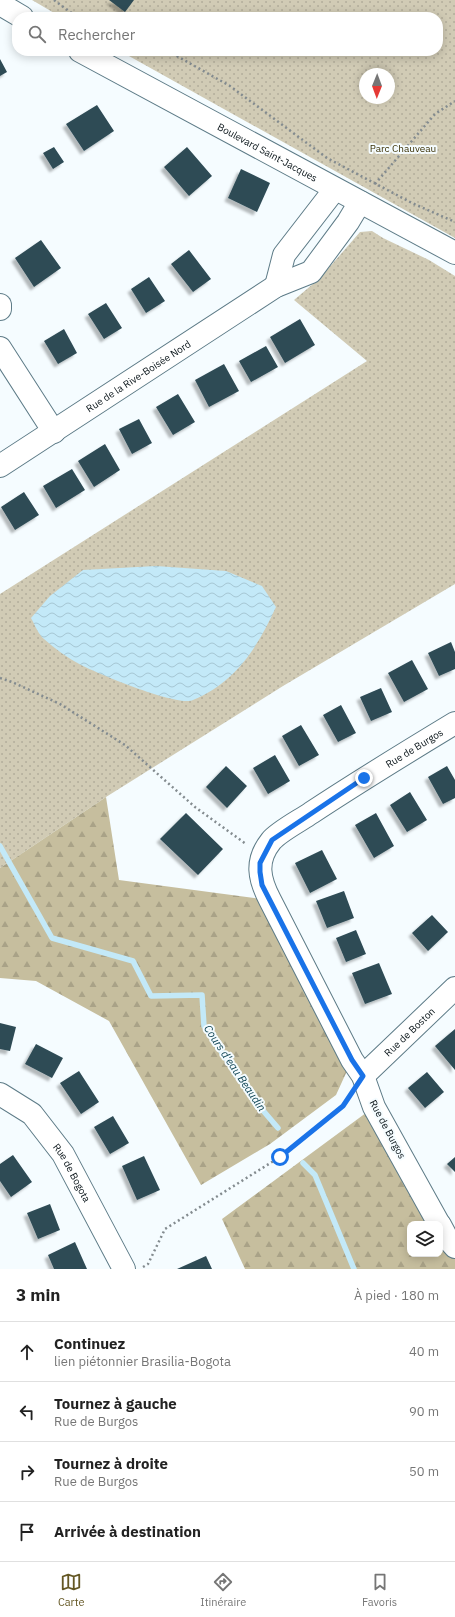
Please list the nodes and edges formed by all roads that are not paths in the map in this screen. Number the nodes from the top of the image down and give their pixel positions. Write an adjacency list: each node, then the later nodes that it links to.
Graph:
1 (0, 4): 2 (street)
2 (14, 12)
3 (89, 56): 4 (street, Boulevard Saint-Jacques)
4 (335, 189): 5 (street, Boulevard Saint-Jacques); 7 (street)
5 (360, 202): 6 (street, Boulevard Saint-Jacques); 7 (street, Rue de la Rive-Boisée Nord)
6 (455, 253)
7 (276, 286): 11 (street, Rue de la Rive-Boisée Nord)
8 (0, 305): 9 (street)
9 (0, 309)
10 (0, 348): 11 (street)
11 (54, 432): 12 (street, Rue de la Rive-Boisée Nord)
12 (0, 466)
13 (455, 723): 15 (street, Rue de Burgos)
14 (455, 988): 15 (street, Rue de Boston)
15 (363, 1076): 17 (street, Rue de Burgos)
16 (0, 1094): 20 (street, Rue de Bogota)
17 (438, 1221)
18 (443, 1231): 19 (street, Rue de Burgos)
19 (455, 1246)
20 (124, 1269)

